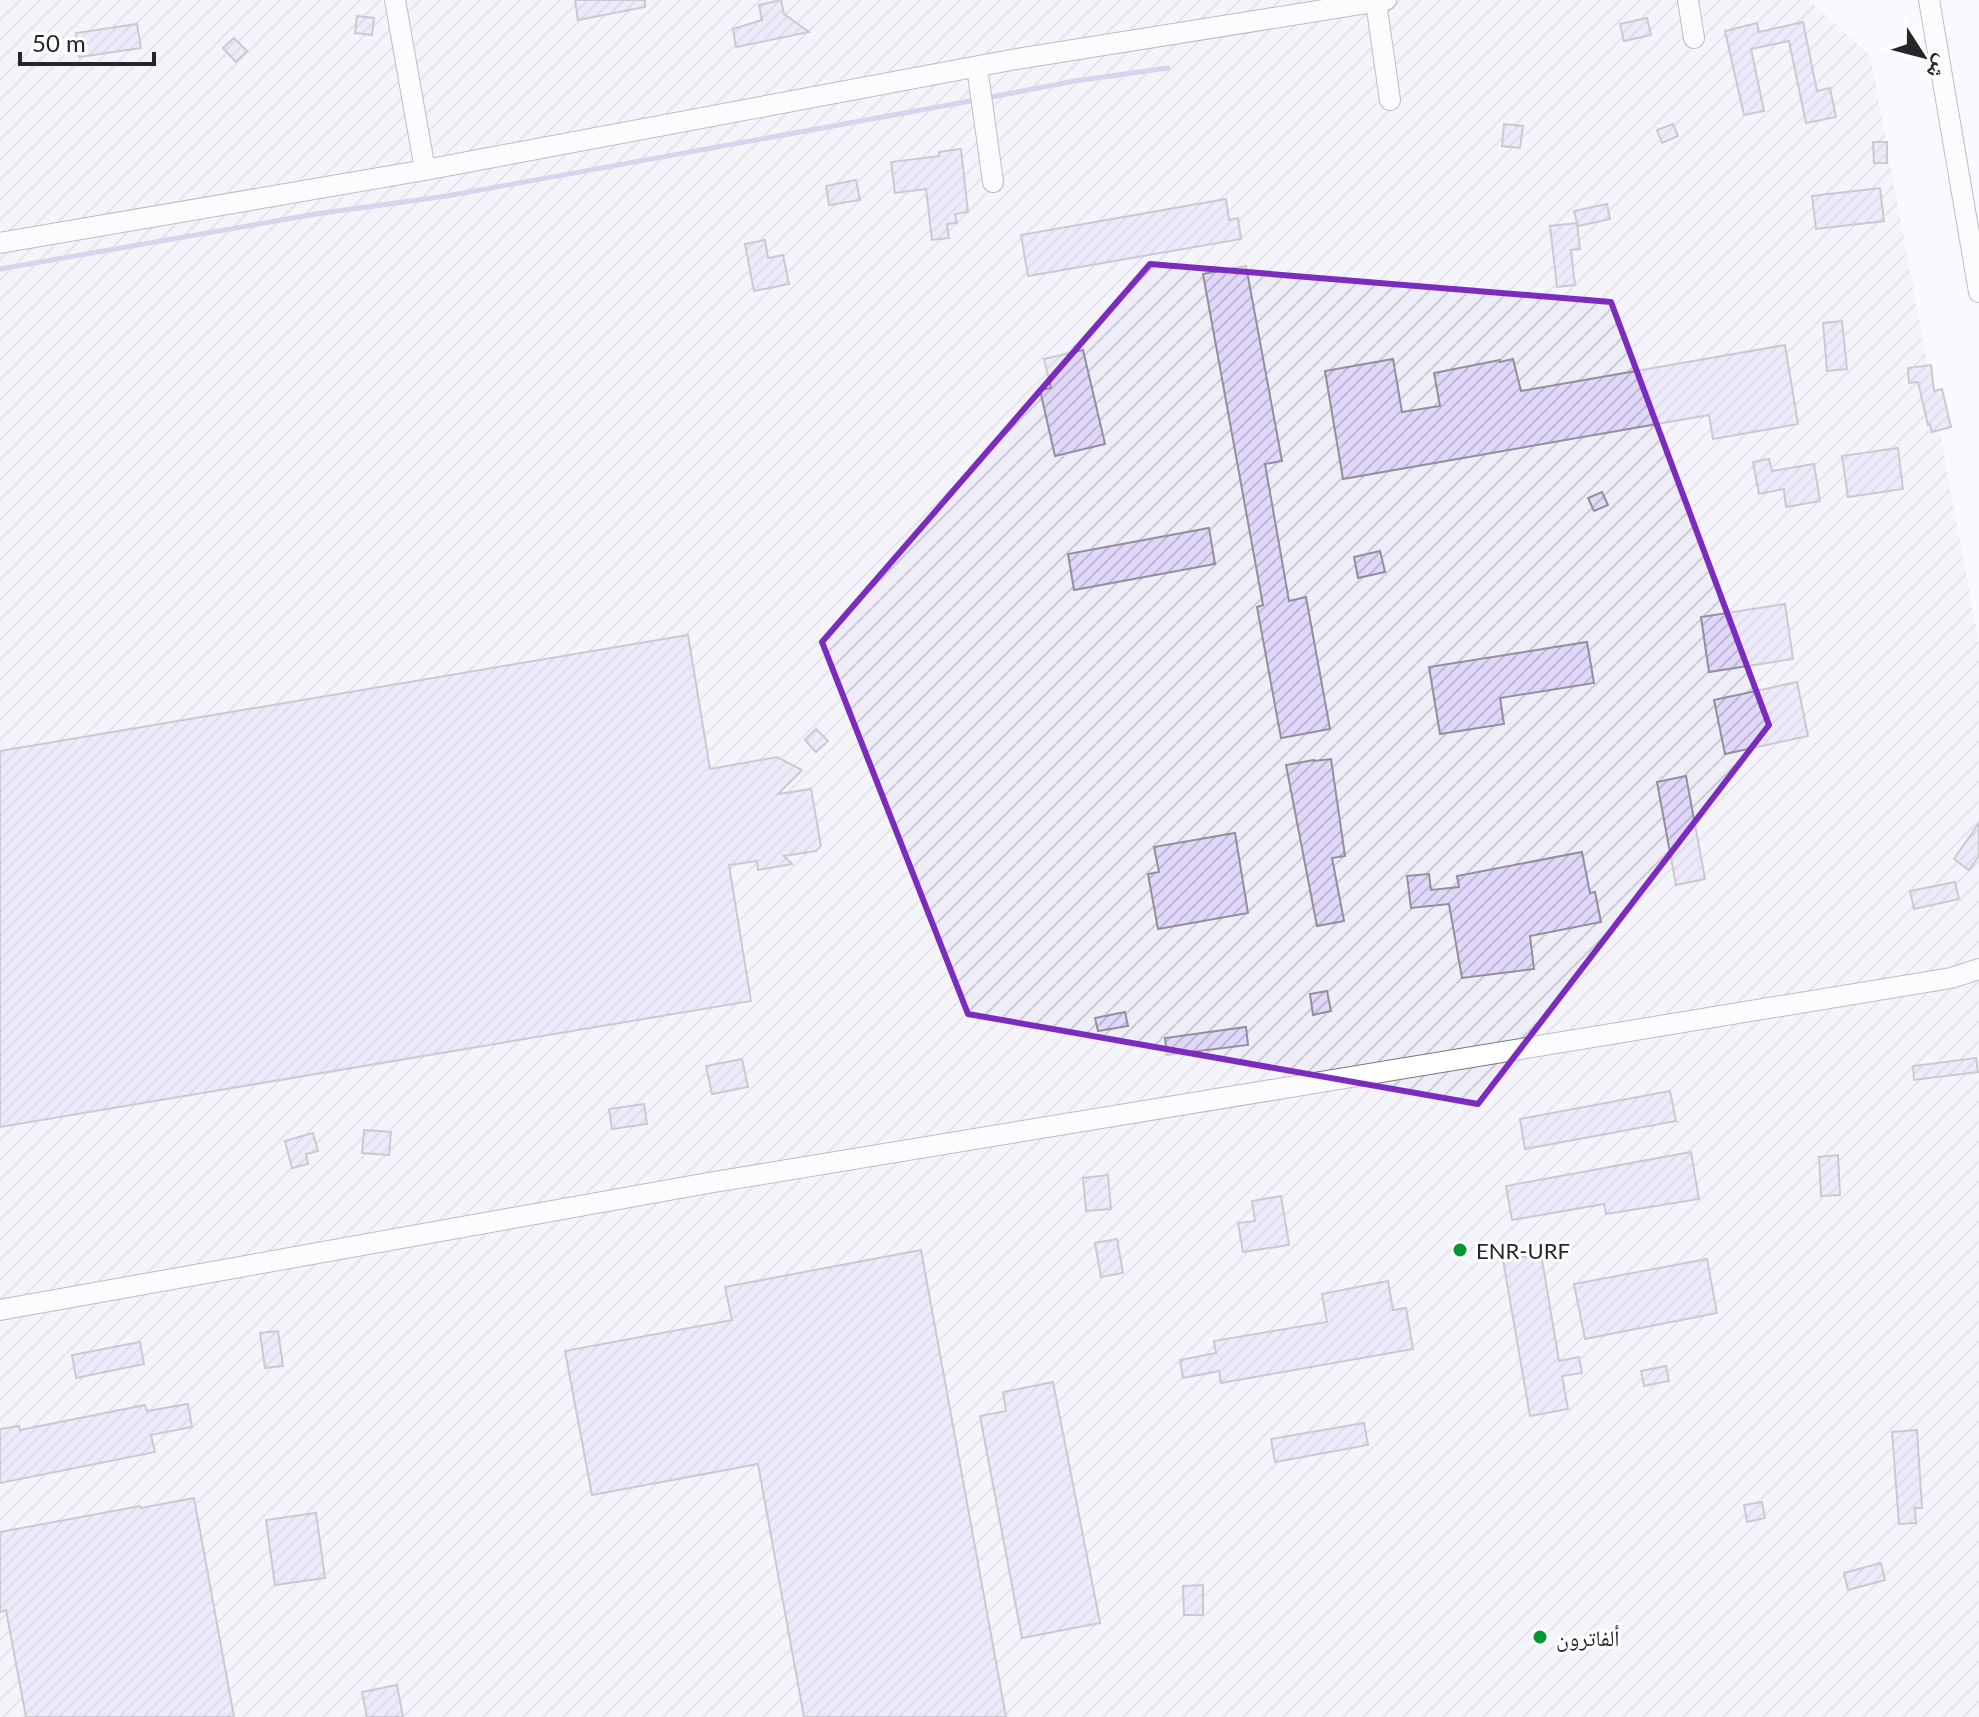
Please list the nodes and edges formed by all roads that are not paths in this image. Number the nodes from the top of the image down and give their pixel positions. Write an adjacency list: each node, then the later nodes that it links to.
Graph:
1 (395, 0): 10 (street)
2 (1688, 0): 7 (street)
3 (1916, 0): 6 (street)
4 (1929, 0): 6 (street)
5 (1381, 1): 8 (street); 9 (street)
6 (1934, 29): 13 (street)
7 (1694, 38)
8 (977, 67): 10 (street); 11 (street)
9 (1390, 100)
10 (425, 170): 12 (street)
11 (993, 182)
12 (0, 243)
13 (1979, 292)
14 (1979, 969): 16 (street)
15 (1979, 976): 16 (street)
16 (1951, 978): 17 (street)
17 (0, 1310)

